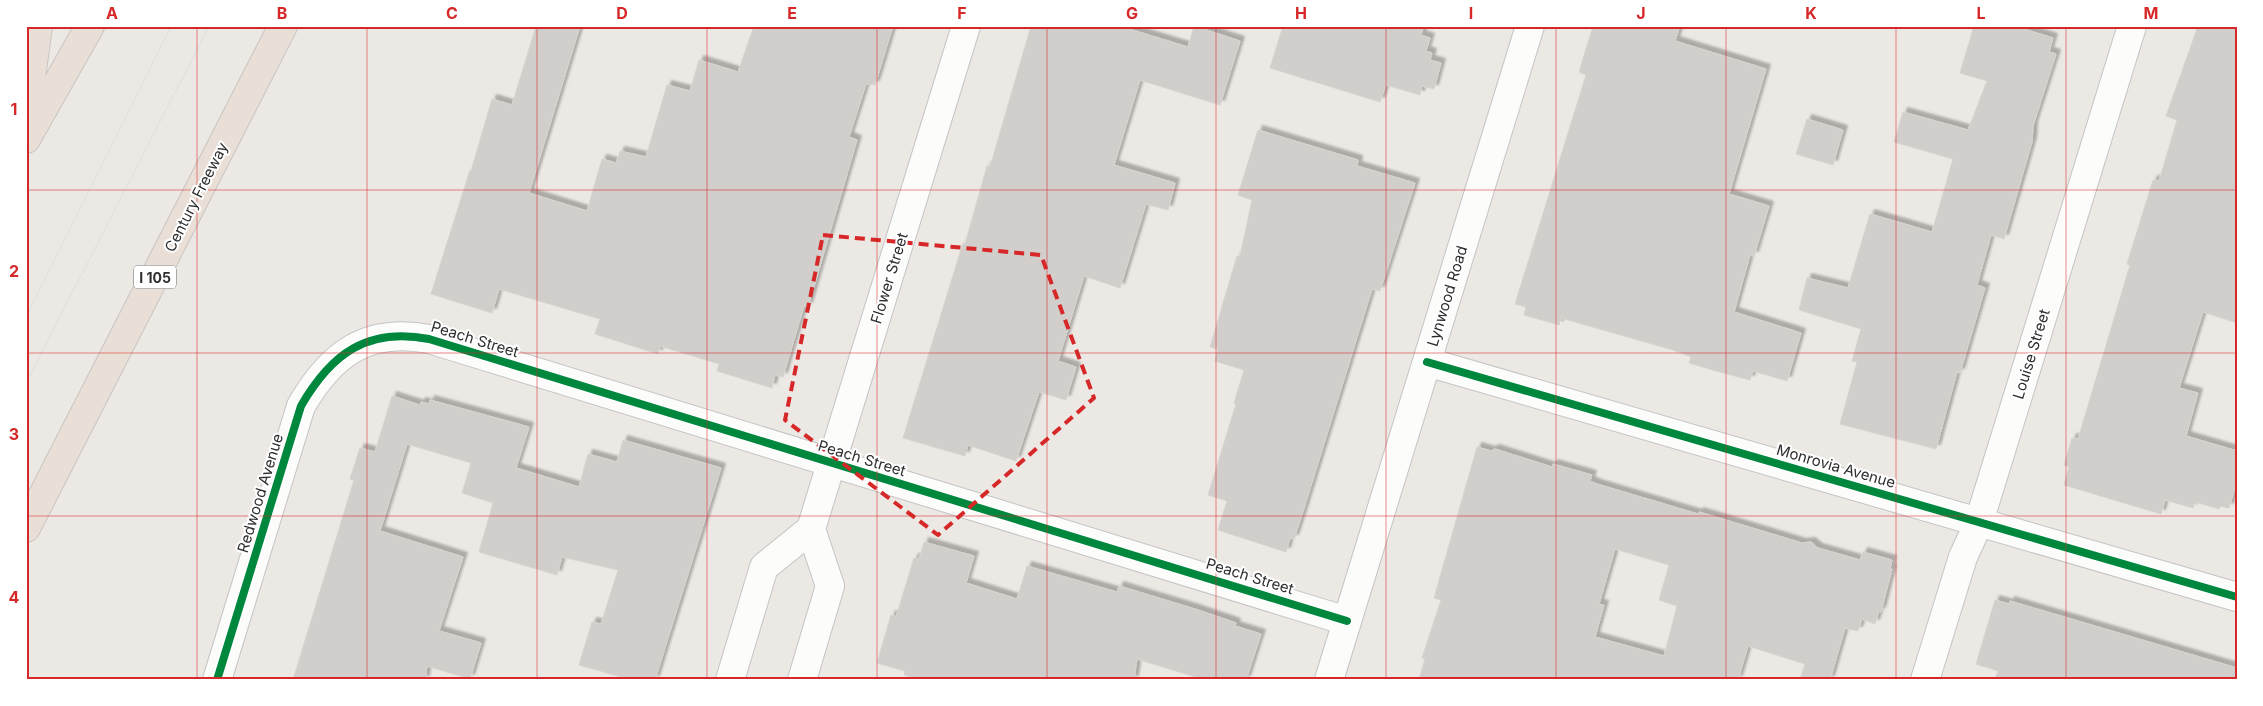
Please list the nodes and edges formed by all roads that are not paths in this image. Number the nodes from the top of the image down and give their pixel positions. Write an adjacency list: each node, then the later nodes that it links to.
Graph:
1 (38, 26): 7 (highway)
2 (90, 26): 8 (highway)
3 (283, 26): 13 (highway, Century Freeway / I 105)
4 (966, 26): 11 (street, Flower Street)
5 (1530, 26): 10 (street, Lynwood Road)
6 (2132, 26): 12 (street, Louise Street)
7 (26, 114)
8 (26, 139)
9 (368, 341): 11 (street, Peach Street); 17 (street, Redwood Avenue)
10 (1427, 362): 12 (street, Monrovia Avenue); 16 (street, Lynwood Road)
11 (832, 463): 14 (street, Flower Street); 16 (street, Peach Street)
12 (1979, 522): 15 (street, Monrovia Avenue); 21 (street, Louise Street)
13 (26, 528)
14 (811, 529): 18 (street); 19 (street)
15 (2237, 597)
16 (1347, 621): 20 (street, Lynwood Road)
17 (217, 680)
18 (730, 680)
19 (802, 680)
20 (1329, 680)
21 (1925, 680)

